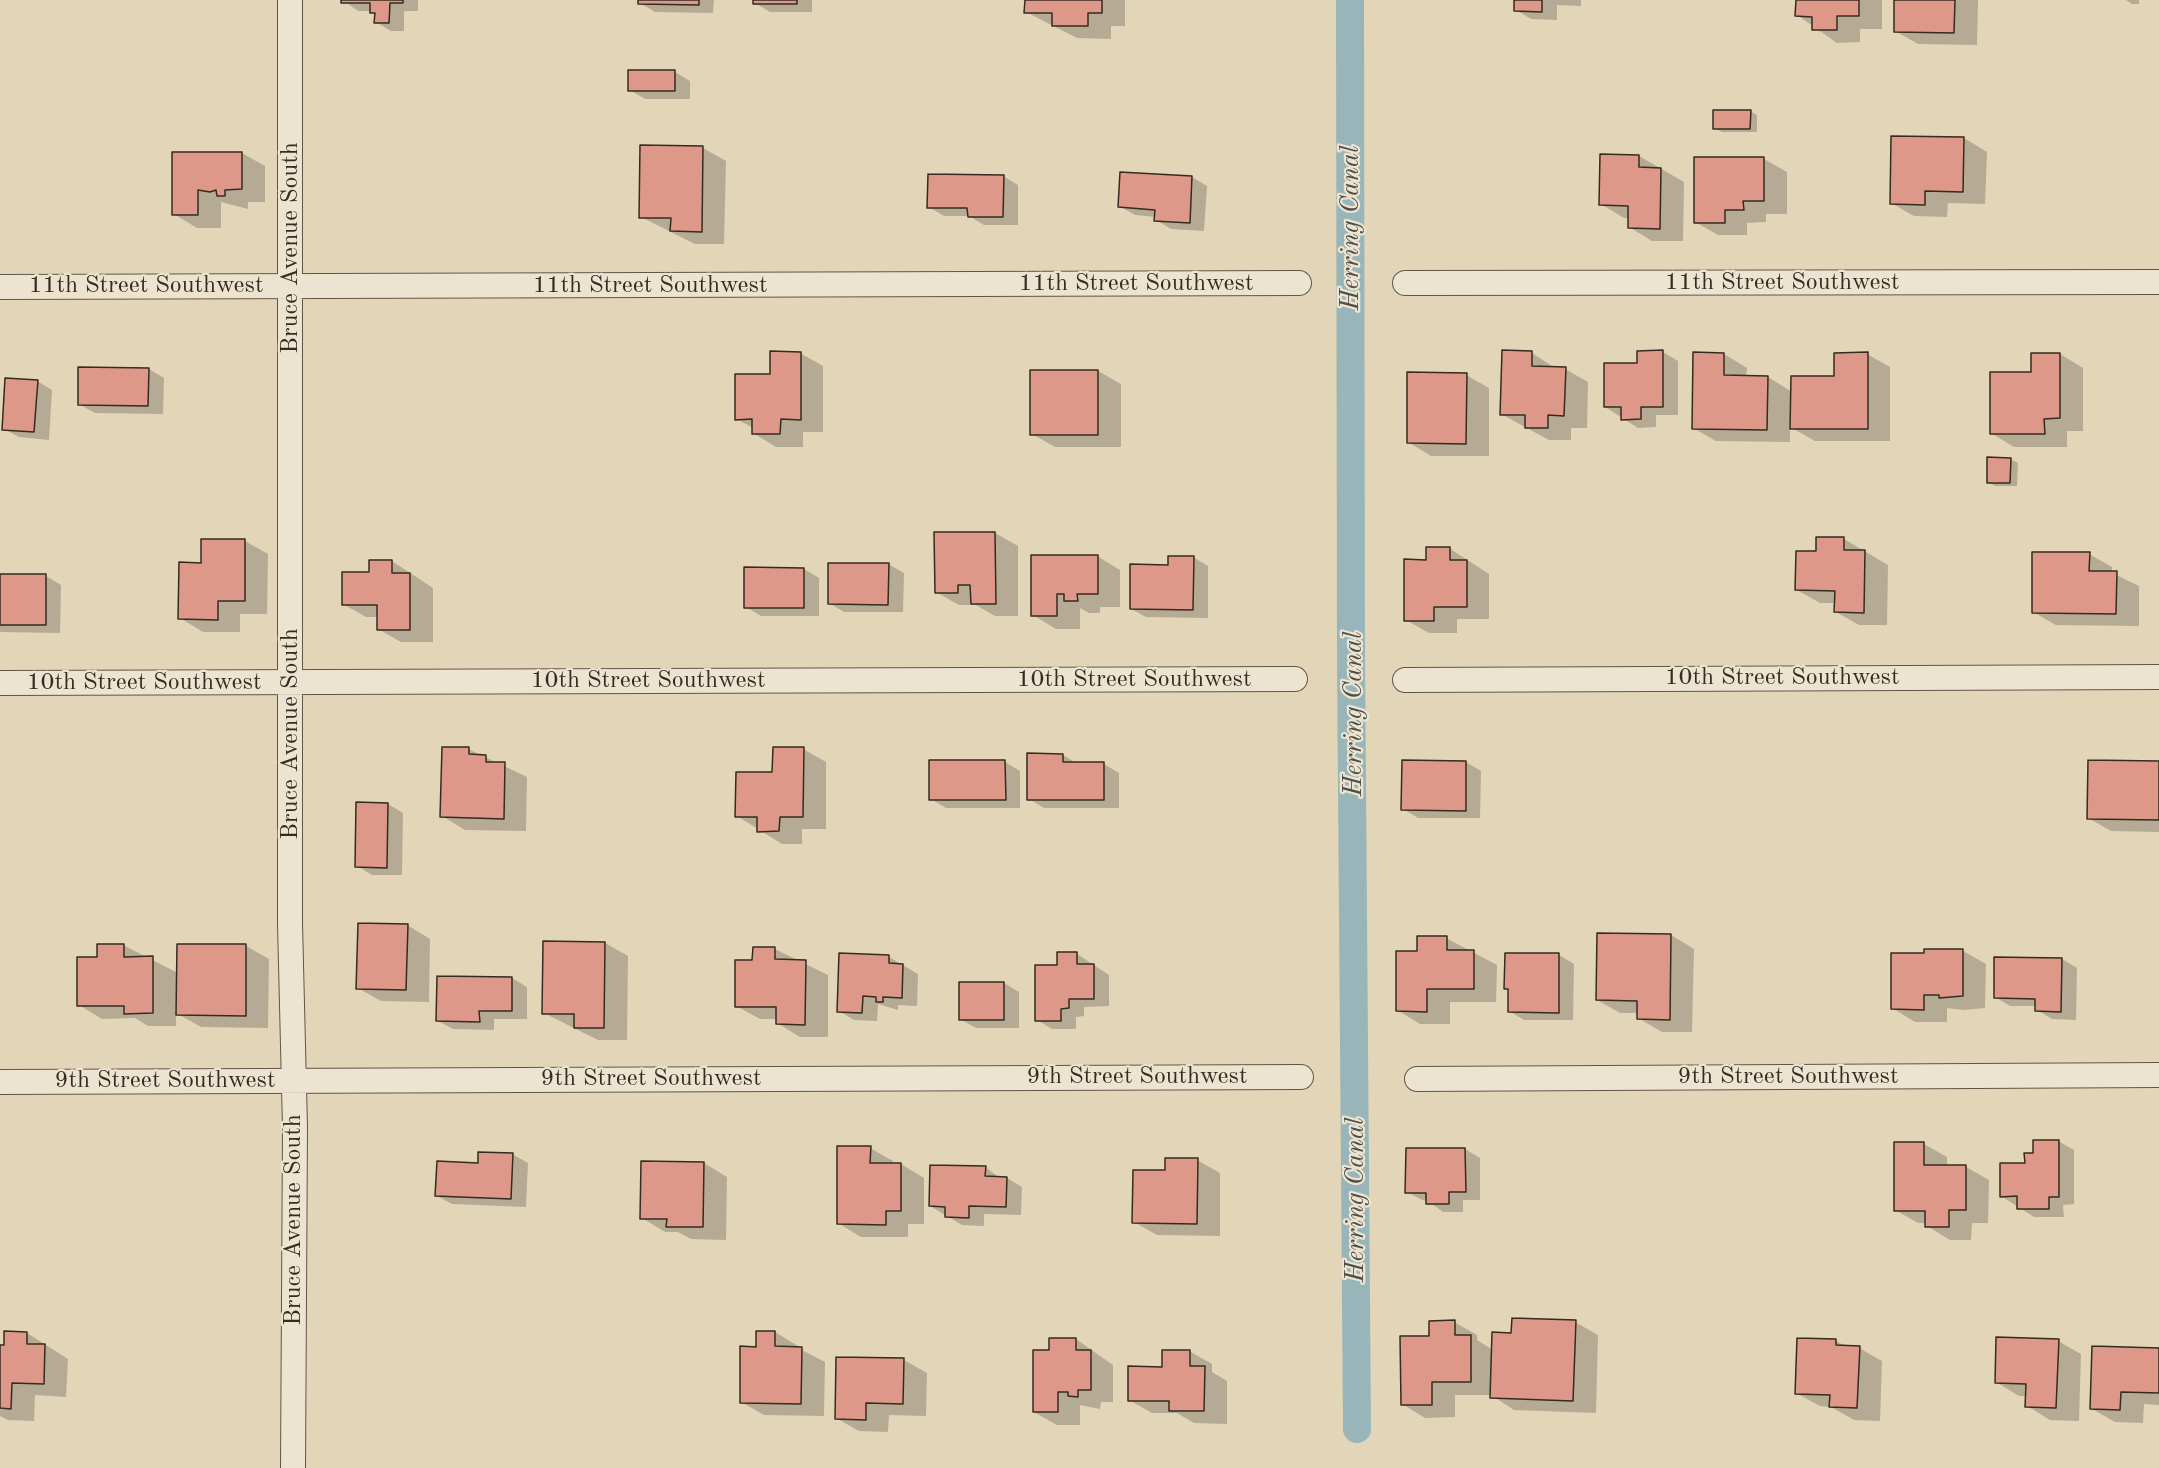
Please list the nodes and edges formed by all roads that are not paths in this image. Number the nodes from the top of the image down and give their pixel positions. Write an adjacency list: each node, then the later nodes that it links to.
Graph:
1 (290, 0): 5 (street, Bruce Avenue South)
2 (2159, 282): 4 (street, 11th Street Southwest)
3 (1299, 283): 5 (street, 11th Street Southwest)
4 (1404, 283)
5 (291, 286): 6 (street, 11th Street Southwest); 10 (street, Bruce Avenue South)
6 (0, 287)
7 (2159, 677): 9 (street, 10th Street Southwest)
8 (1295, 679): 10 (street, 10th Street Southwest)
9 (1405, 680)
10 (291, 682): 11 (street, 10th Street Southwest); 15 (street, Bruce Avenue South)
11 (0, 683)
12 (2159, 1075): 14 (street, 9th Street Southwest)
13 (1301, 1077): 15 (street, 9th Street Southwest)
14 (1417, 1078)
15 (294, 1080): 16 (street, 9th Street Southwest); 17 (street, Bruce Avenue South)
16 (0, 1082)
17 (293, 1468)

